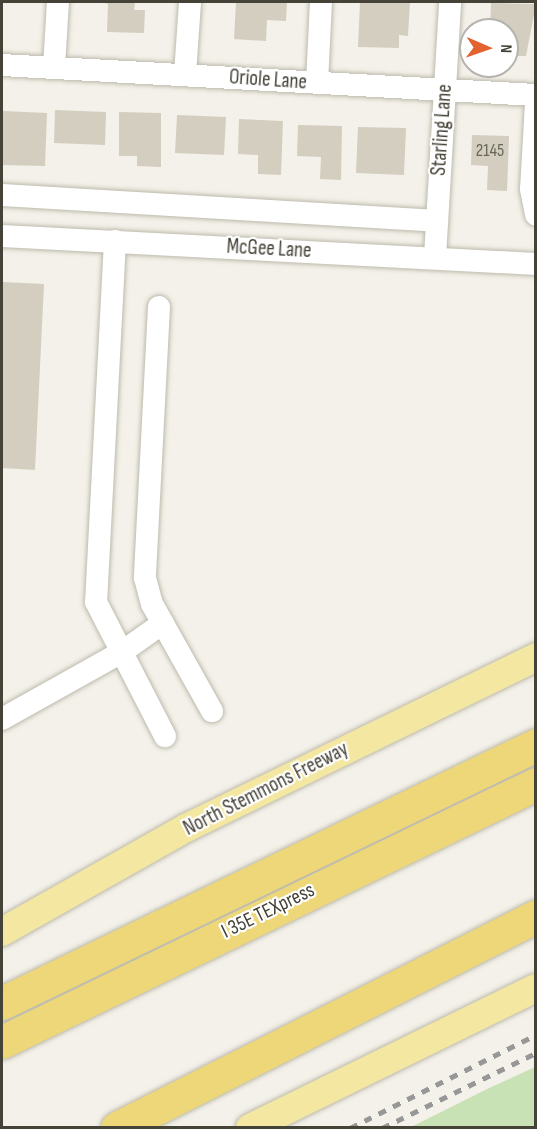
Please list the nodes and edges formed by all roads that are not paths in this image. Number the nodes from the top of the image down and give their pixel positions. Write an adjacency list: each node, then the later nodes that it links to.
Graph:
1 (58, 2): 6 (street)
2 (190, 2): 7 (street)
3 (321, 2): 8 (street)
4 (450, 2): 9 (street, Starling Lane)
5 (2, 64): 6 (street, Oriole Lane)
6 (54, 67): 7 (street, Oriole Lane)
7 (185, 74): 8 (street, Oriole Lane)
8 (317, 84): 9 (street, Oriole Lane)
9 (445, 90): 10 (street, Oriole Lane); 14 (street, Starling Lane)
10 (536, 95)
11 (536, 103): 13 (street)
12 (2, 195): 14 (street)
13 (536, 215)
14 (437, 221): 17 (street, Starling Lane)
15 (2, 236): 16 (street, McGee Lane)
16 (115, 241): 17 (street, McGee Lane); 21 (street)
17 (435, 258): 18 (street, McGee Lane)
18 (536, 264)
19 (159, 307): 20 (street)
20 (162, 623): 21 (street); 23 (street)
21 (122, 652): 24 (street); 25 (street)
22 (536, 657): 29 (main road, North Stemmons Freeway)
23 (212, 711)
24 (2, 719)
25 (165, 736)
26 (536, 745): 32 (highway)
27 (536, 784): 30 (highway, I 35E TEXpress)
28 (536, 916): 35 (highway)
29 (2, 932)
30 (159, 963): 33 (highway, I 35E TEXpress); 34 (highway)
31 (536, 988): 36 (main road)
32 (2, 1003)
33 (2, 1041)
34 (2, 1065)
35 (117, 1128)
36 (250, 1128)

